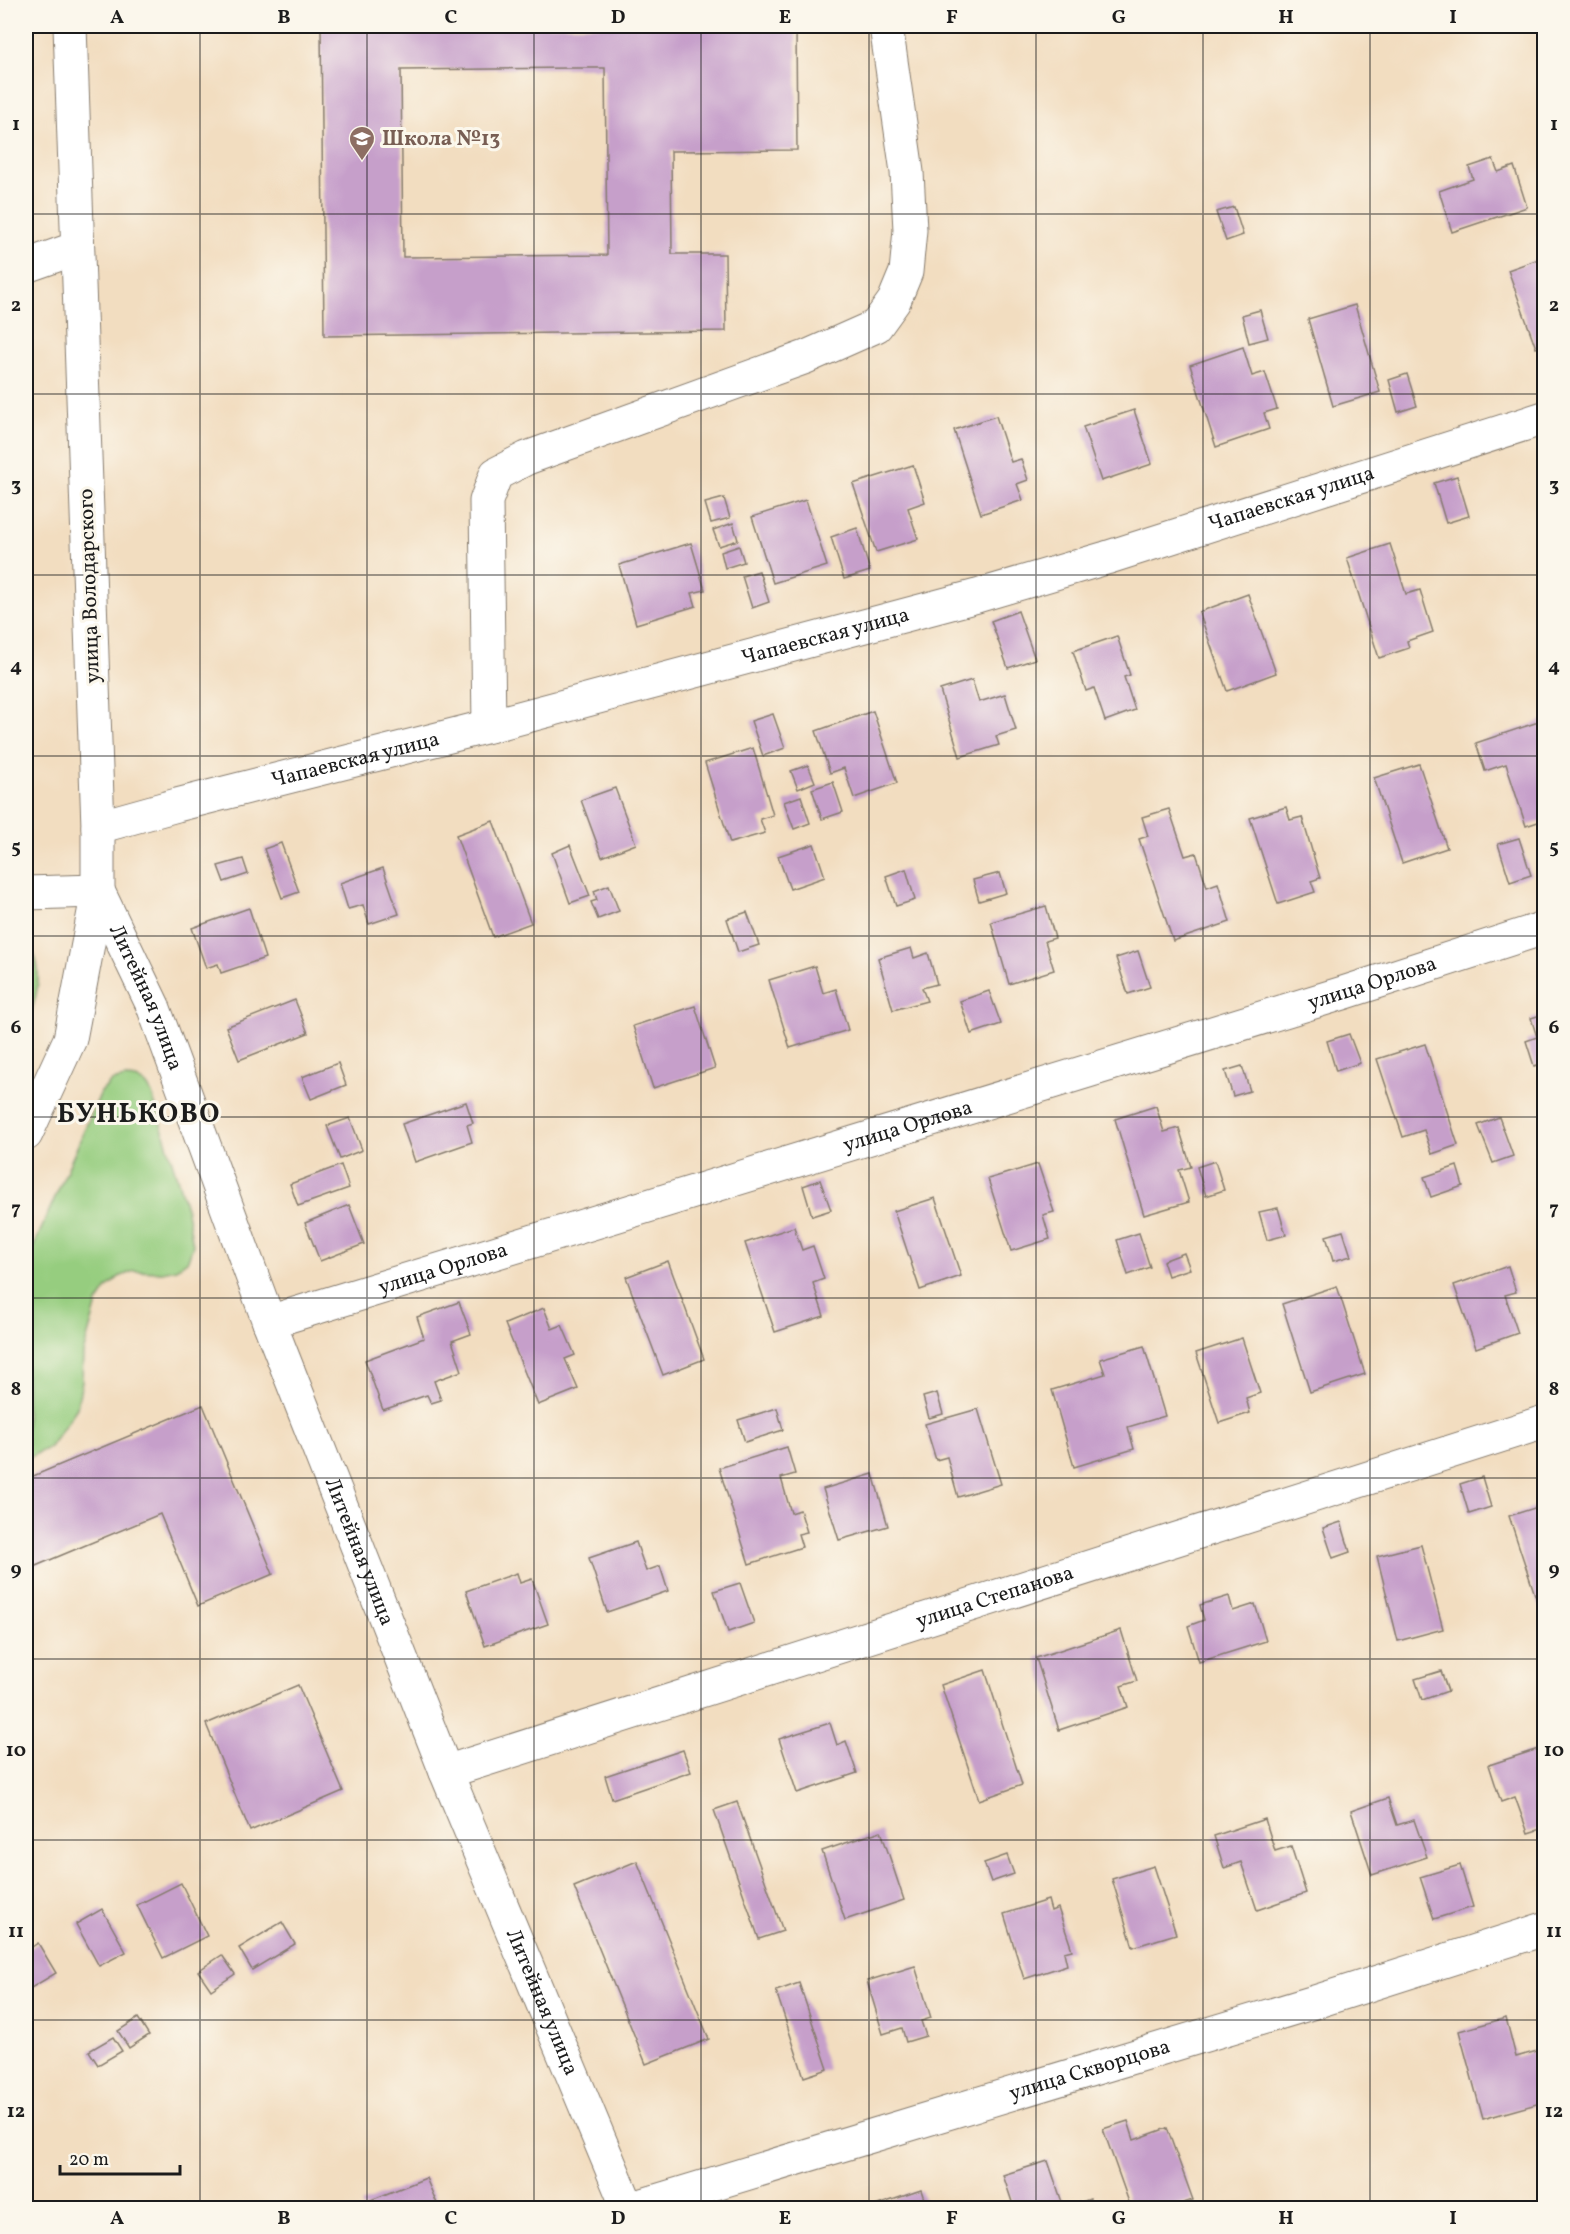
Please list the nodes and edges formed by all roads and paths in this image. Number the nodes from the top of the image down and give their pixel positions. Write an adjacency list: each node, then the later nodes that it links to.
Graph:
1 (70, 26): 3 (street, улица Володарского)
2 (886, 26): 6 (street)
3 (77, 248): 4 (street); 7 (street, улица Володарского)
4 (26, 266)
5 (1545, 418): 6 (street, Чапаевская улица)
6 (489, 726): 7 (street, Чапаевская улица)
7 (99, 827): 8 (street, улица Володарского)
8 (98, 891): 9 (street); 11 (street, улица Володарского); 12 (street, Литейная улица)
9 (26, 893)
10 (1545, 927): 12 (street, улица Орлова)
11 (26, 1134)
12 (269, 1322): 14 (street, Литейная улица)
13 (1545, 1422): 14 (street, улица Степанова)
14 (446, 1772): 16 (street, Литейная улица)
15 (1545, 1929): 17 (street, улица Скворцова)
16 (628, 2208)
17 (633, 2208)

